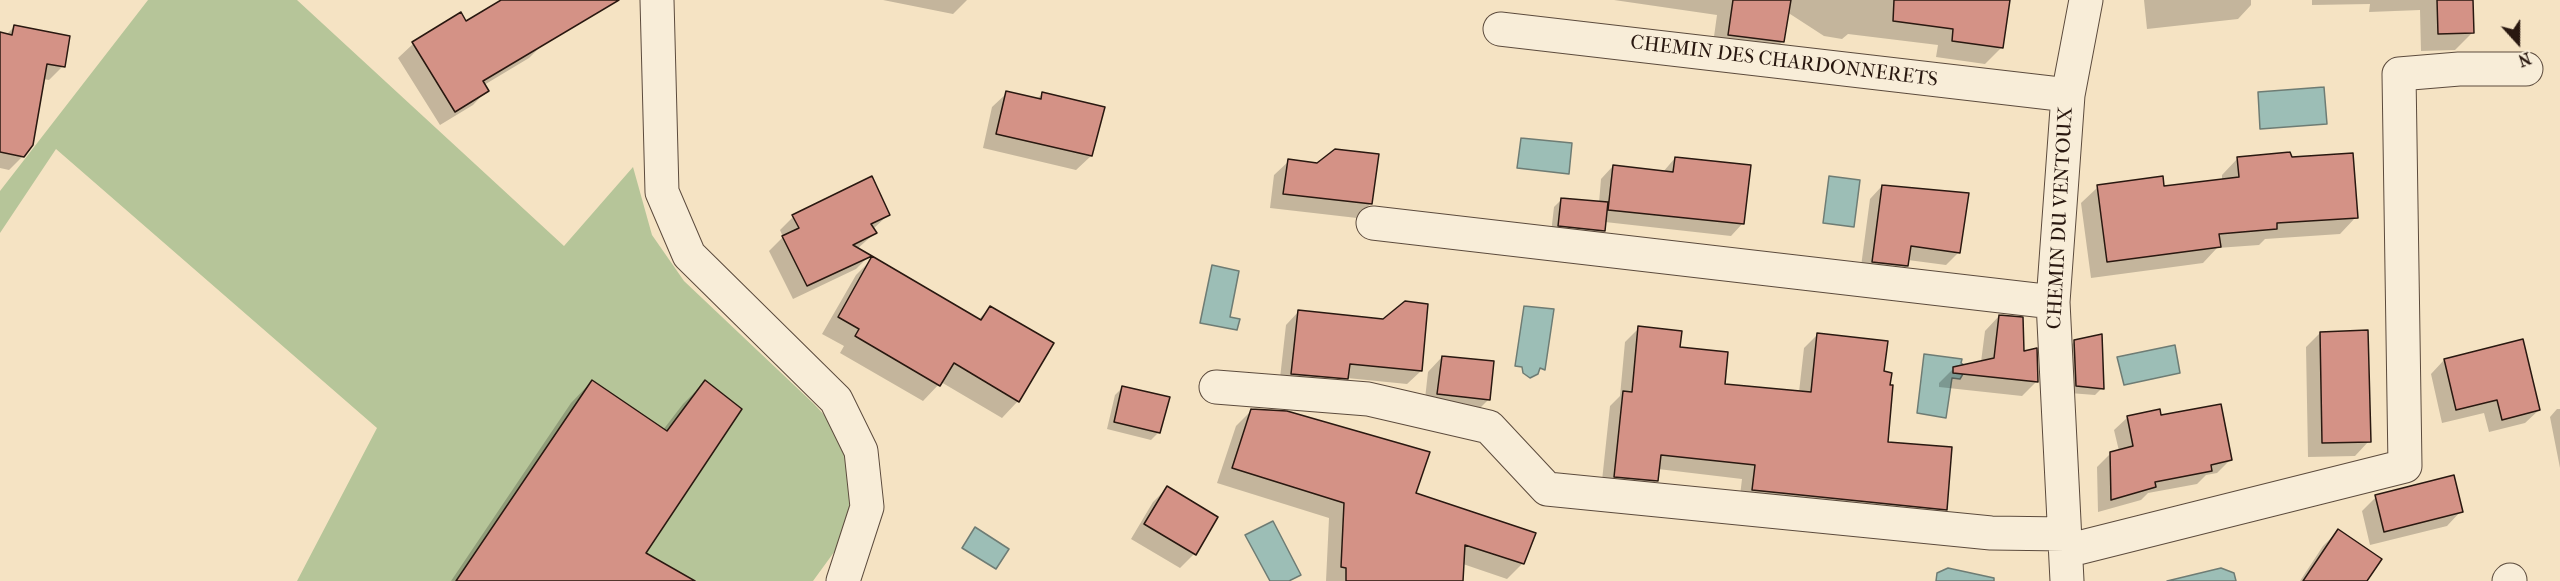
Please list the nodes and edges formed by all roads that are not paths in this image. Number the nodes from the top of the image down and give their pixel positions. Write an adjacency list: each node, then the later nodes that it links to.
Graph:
1 (657, 0): 10 (street)
2 (2086, 0): 5 (street, CHEMIN DU VENTOUX)
3 (1500, 29): 5 (street, CHEMIN DES CHARDONNERETS)
4 (2526, 69): 9 (street)
5 (2068, 94): 7 (street, CHEMIN DU VENTOUX)
6 (1373, 223): 7 (street)
7 (2053, 302): 9 (street, CHEMIN DU VENTOUX)
8 (1216, 387): 9 (street)
9 (2066, 555)
10 (843, 581)

